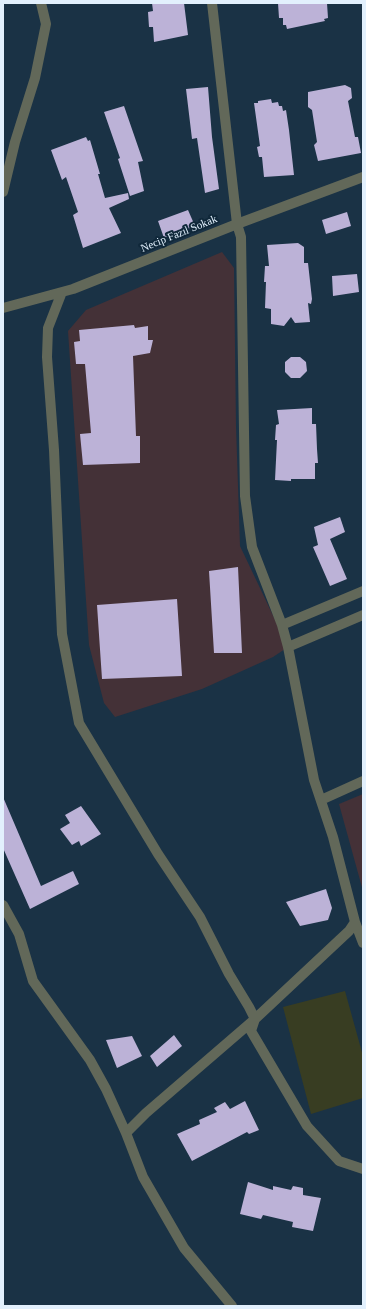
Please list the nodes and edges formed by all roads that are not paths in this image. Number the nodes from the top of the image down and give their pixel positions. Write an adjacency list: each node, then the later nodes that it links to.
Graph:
1 (41, 3): 4 (street)
2 (212, 3): 5 (street)
3 (363, 177): 5 (street, Necip Fazıl Sokak)
4 (3, 192)
5 (237, 224): 6 (street, Necip Fazıl Sokak); 10 (street)
6 (62, 292): 7 (street, Necip Fazıl Sokak); 17 (street)
7 (3, 308)
8 (363, 591): 10 (street)
9 (363, 615): 11 (street)
10 (282, 625): 11 (street)
11 (288, 647): 13 (street)
12 (363, 782): 13 (street)
13 (321, 800): 15 (street)
14 (3, 905): 18 (street)
15 (355, 922): 16 (street); 17 (street)
16 (363, 943)
17 (255, 1019): 18 (street); 19 (street)
18 (126, 1133): 20 (street)
19 (363, 1169)
20 (232, 1306)

